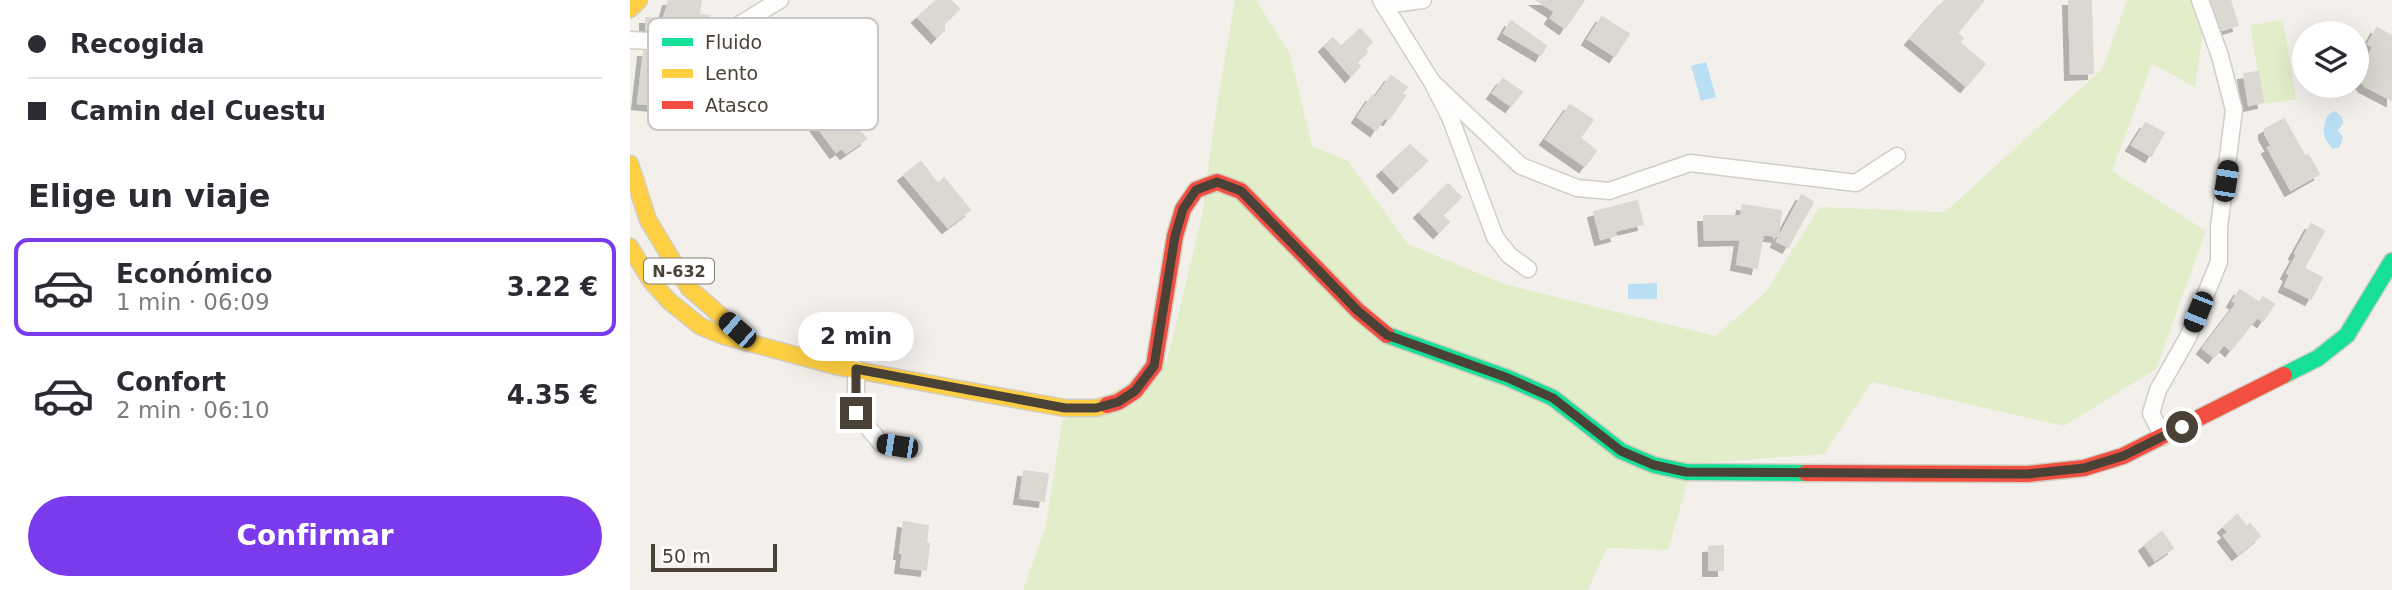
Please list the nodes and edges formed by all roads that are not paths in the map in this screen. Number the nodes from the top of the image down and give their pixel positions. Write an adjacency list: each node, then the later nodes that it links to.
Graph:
1 (639, 0): 6 (main road)
2 (780, 0): 7 (street)
3 (1423, 0): 5 (street)
4 (2200, 0): 22 (street)
5 (1383, 2): 10 (street)
6 (630, 9)
7 (750, 18)
8 (630, 40): 9 (street)
9 (648, 41)
10 (1432, 82): 11 (street); 17 (street)
11 (1897, 156)
12 (631, 175): 19 (main road, N-632)
13 (630, 229): 19 (main road)
14 (630, 247): 18 (main road, N-632)
15 (2392, 261): 22 (main road, N-632)
16 (630, 265): 18 (main road)
17 (1528, 269)
18 (646, 275): 20 (main road, N-632)
19 (689, 288): 20 (main road, N-632)
20 (753, 344): 21 (main road, N-632)
21 (856, 369): 22 (main road, N-632); 23 (street)
22 (2163, 437)
23 (913, 448)

